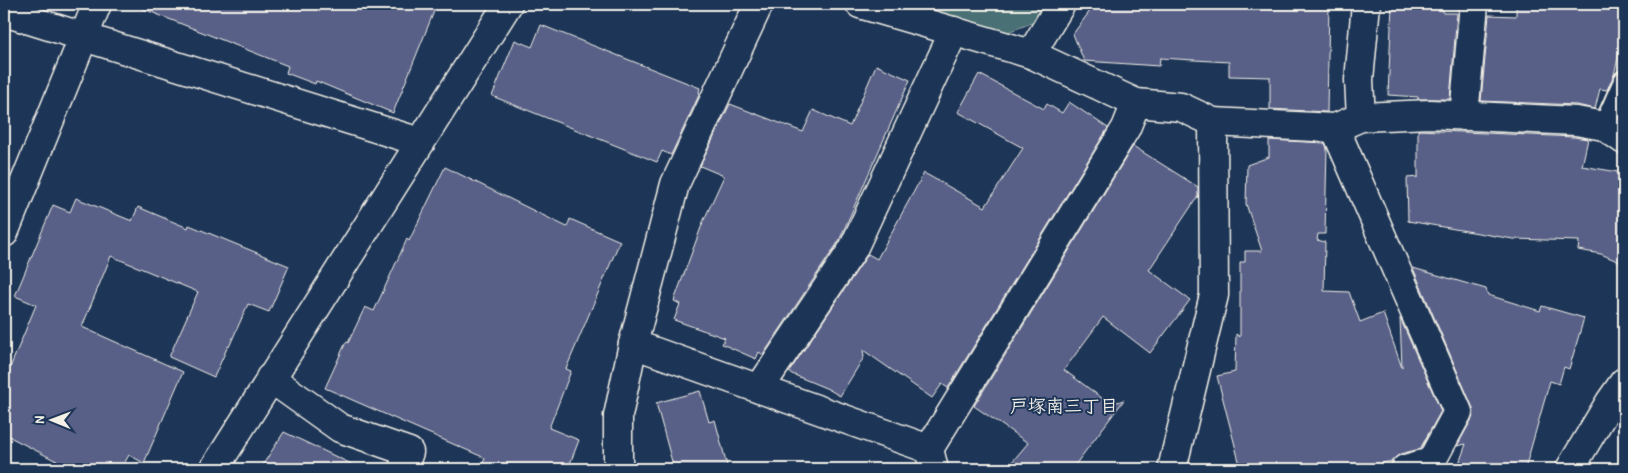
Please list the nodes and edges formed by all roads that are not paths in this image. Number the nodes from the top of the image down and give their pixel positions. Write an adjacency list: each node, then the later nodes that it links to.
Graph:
1 (97, 4): 10 (street)
2 (508, 4): 19 (street)
3 (759, 4): 21 (street)
4 (865, 4): 9 (street)
5 (1061, 4): 11 (street)
6 (1366, 4): 15 (street)
7 (1474, 4): 14 (street)
8 (4, 12): 10 (street)
9 (954, 31): 11 (street); 24 (street)
10 (83, 38): 19 (street); 20 (street)
11 (1031, 54): 13 (street)
12 (1624, 81): 18 (lane)
13 (1136, 103): 16 (street); 25 (street)
14 (1464, 116): 15 (street); 18 (street)
15 (1360, 117): 17 (street)
16 (1213, 122): 17 (street); 29 (street)
17 (1335, 128): 30 (street)
18 (1614, 133)
19 (420, 142): 22 (street)
20 (4, 233)
21 (633, 344): 24 (street); 28 (street)
22 (270, 378): 26 (street); 27 (street)
23 (1624, 382): 31 (street)
24 (759, 389): 25 (street)
25 (932, 459)
26 (214, 469)
27 (403, 469)
28 (618, 469)
29 (1172, 469)
30 (1405, 469)
31 (1570, 469)

